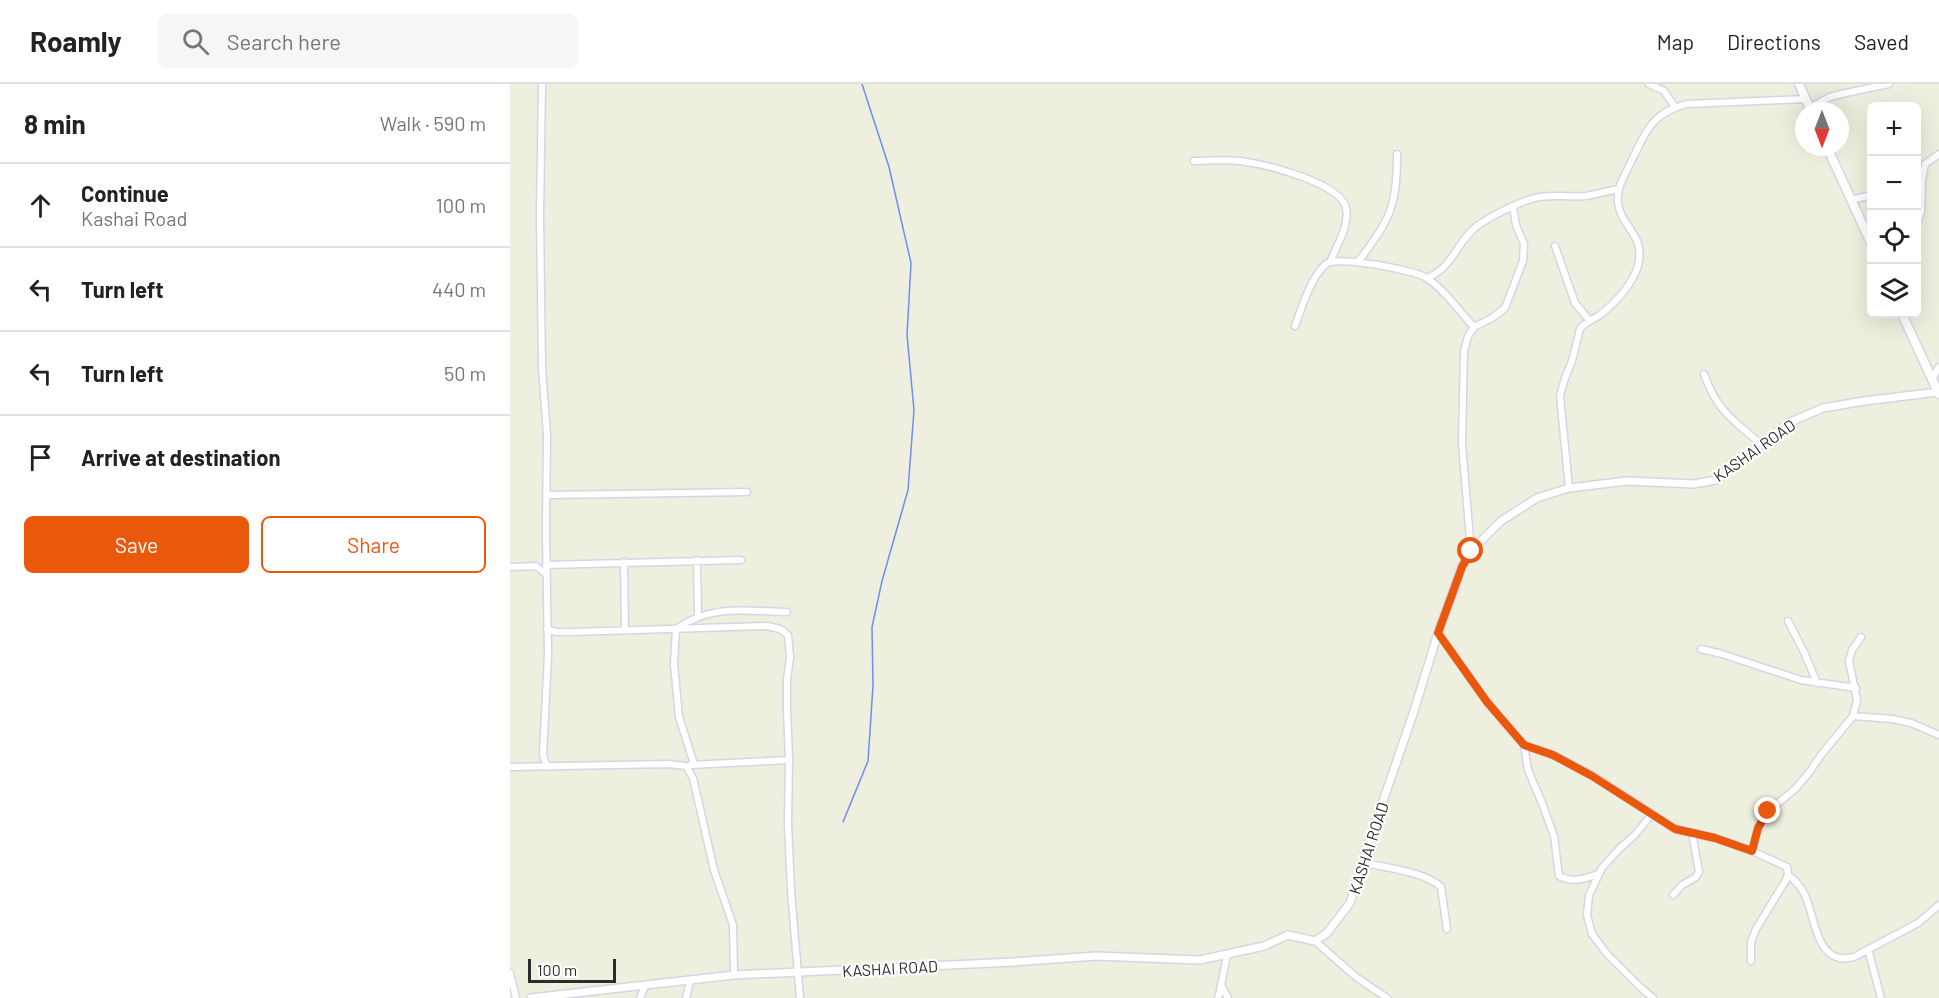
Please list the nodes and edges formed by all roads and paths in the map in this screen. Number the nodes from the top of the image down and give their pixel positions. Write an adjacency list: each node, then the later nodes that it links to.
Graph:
1 (542, 84): 34 (street)
2 (1649, 84): 8 (street)
3 (1799, 84): 5 (main road)
4 (1889, 84): 7 (street)
5 (1806, 99): 6 (main road); 8 (street)
6 (1807, 102)
7 (1822, 102)
8 (1675, 107): 14 (street)
9 (1939, 153): 13 (street)
10 (1396, 154): 21 (street)
11 (1831, 156): 16 (main road)
12 (1194, 160): 20 (street)
13 (1921, 174)
14 (1618, 189): 17 (street); 24 (street)
15 (1867, 196): 16 (street)
16 (1851, 200): 18 (main road)
17 (1514, 207): 22 (street); 26 (street)
18 (1867, 234)
19 (1555, 246): 24 (street)
20 (1331, 260): 21 (street); 25 (street)
21 (1358, 262): 22 (street)
22 (1427, 278): 26 (street)
23 (1904, 318): 29 (main road)
24 (1590, 321): 32 (street)
25 (1295, 326)
26 (1474, 327): 35 (street)
27 (1939, 367): 29 (street)
28 (1704, 374): 31 (street)
29 (1932, 379): 30 (main road)
30 (1939, 393): 31 (street, KASHAI ROAD)
31 (1761, 444): 32 (street, KASHAI ROAD)
32 (1569, 488): 35 (street, KASHAI ROAD)
33 (747, 492): 34 (street)
34 (546, 495): 39 (street)
35 (1471, 551): 48 (street, KASHAI ROAD)
36 (697, 560): 37 (street); 38 (street); 43 (street)
37 (741, 560)
38 (624, 562): 39 (street); 47 (street)
39 (546, 565): 41 (street)
40 (510, 567): 41 (street)
41 (546, 574): 45 (street)
42 (787, 612): 43 (street)
43 (698, 615): 46 (street)
44 (1788, 621): 51 (street)
45 (547, 629): 47 (street); 60 (street)
46 (676, 629): 47 (street); 56 (street); 57 (street)
47 (625, 630)
48 (1438, 633): 55 (street); 64 (street, KASHAI ROAD)
49 (1861, 637): 52 (street)
50 (1701, 649): 51 (street)
51 (1817, 683): 52 (street)
52 (1856, 688): 53 (street)
53 (1853, 716): 54 (street); 63 (street)
54 (1939, 735)
55 (1524, 745): 61 (street); 65 (street)
56 (789, 760): 57 (street); 75 (street)
57 (694, 764): 58 (street)
58 (686, 766): 60 (street); 76 (street)
59 (510, 767): 60 (street)
60 (550, 767)
61 (1652, 815): 62 (street); 65 (street)
62 (1692, 832): 63 (street); 67 (street)
63 (1752, 851): 66 (street)
64 (1362, 862): 69 (street); 70 (street, KASHAI ROAD)
65 (1599, 874): 88 (street)
66 (1788, 874): 71 (street); 73 (street)
67 (1673, 895)
68 (1939, 905): 71 (street)
69 (1446, 929)
70 (1315, 941): 72 (street, KASHAI ROAD); 87 (street)
71 (1868, 949): 89 (street)
72 (1227, 955): 75 (street, KASHAI ROAD); 79 (street)
73 (1751, 961)
74 (510, 973): 80 (street)
75 (798, 974): 76 (street, KASHAI ROAD); 84 (street)
76 (734, 975): 77 (street, KASHAI ROAD)
77 (690, 981): 78 (street, KASHAI ROAD); 83 (street)
78 (645, 986): 81 (street, KASHAI ROAD); 82 (street)
79 (1222, 987): 85 (street); 86 (street)
80 (516, 998)
81 (531, 998)
82 (640, 998)
83 (686, 998)
84 (800, 998)
85 (1218, 998)
86 (1228, 998)
87 (1387, 998)
88 (1653, 998)
89 (1881, 998)

